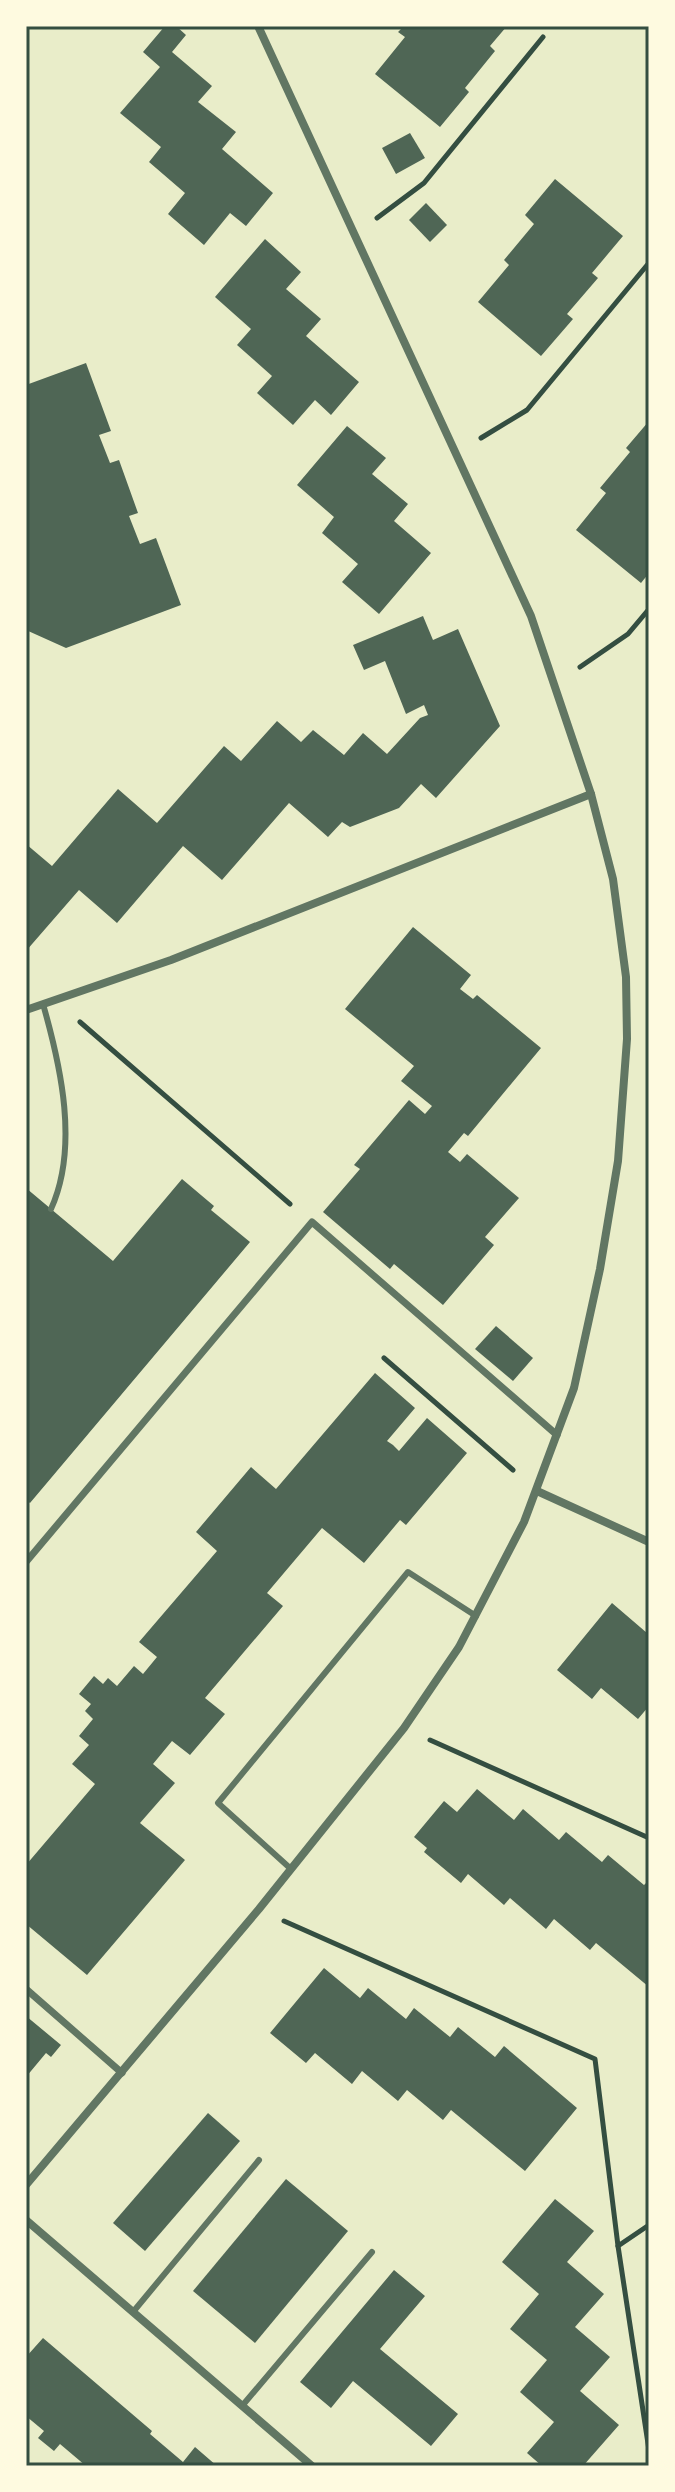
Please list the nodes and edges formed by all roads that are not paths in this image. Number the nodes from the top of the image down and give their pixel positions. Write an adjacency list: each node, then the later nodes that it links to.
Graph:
1 (258, 26): 2 (street)
2 (591, 794): 3 (street); 6 (street)
3 (43, 1004): 4 (street); 5 (lane)
4 (26, 1010)
5 (51, 1209)
6 (557, 1435): 7 (street); 9 (street)
7 (537, 1491): 8 (street); 10 (street)
8 (649, 1542)
9 (26, 1562)
10 (476, 1616): 11 (street); 11 (lane)
11 (291, 1869): 13 (street)
12 (26, 1989): 13 (street)
13 (122, 2073): 15 (street)
14 (259, 2160): 18 (lane)
15 (26, 2185)
16 (26, 2220): 18 (street)
17 (372, 2252): 19 (lane)
18 (133, 2312): 19 (street)
19 (242, 2406): 20 (street)
20 (312, 2466)

